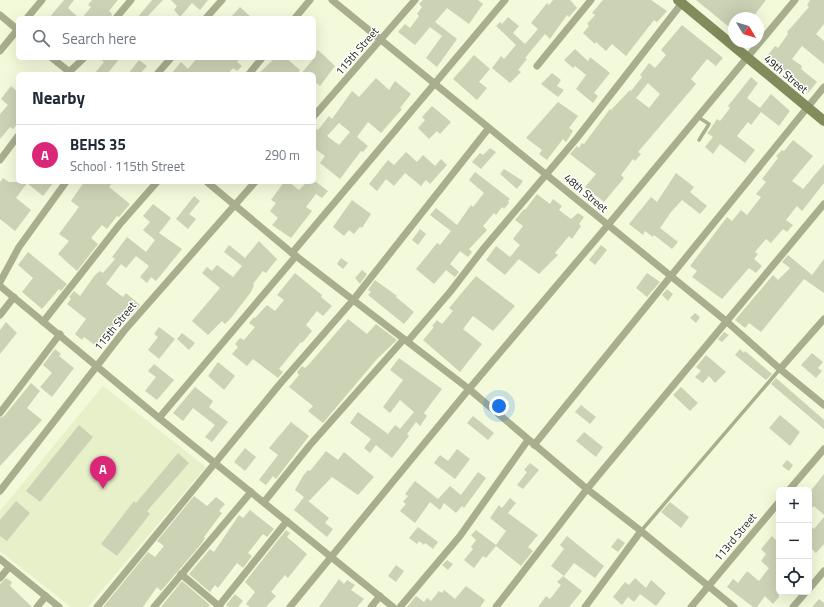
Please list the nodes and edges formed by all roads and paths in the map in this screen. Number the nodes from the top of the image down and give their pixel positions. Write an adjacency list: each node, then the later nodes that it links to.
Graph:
1 (42, 0): 12 (street)
2 (131, 0): 13 (street)
3 (222, 0): 14 (street)
4 (310, 0): 15 (street)
5 (332, 0): 18 (street, 48th Street)
6 (415, 0): 18 (street, 115th Street)
7 (505, 0): 30 (street)
8 (591, 0): 25 (street)
9 (794, 0): 20 (street)
10 (680, 2): 20 (main road, 49th Street); 40 (street)
11 (0, 15): 16 (street)
12 (29, 16)
13 (118, 16)
14 (208, 16)
15 (297, 16)
16 (16, 27)
17 (16, 32): 19 (street)
18 (381, 41): 30 (street, 48th Street); 33 (street, 115th Street)
19 (0, 52)
20 (747, 57): 32 (main road, 49th Street); 34 (street)
21 (54, 60): 26 (street)
22 (82, 60): 27 (street)
23 (169, 60): 28 (street)
24 (260, 60): 29 (street)
25 (537, 66)
26 (67, 72)
27 (69, 72)
28 (159, 72)
29 (251, 72)
30 (434, 85): 36 (street, 48th Street); 48 (street)
31 (824, 87): 32 (street)
32 (807, 107): 35 (main road, 49th Street); 49 (street)
33 (316, 114)
34 (698, 117): 38 (lane); 47 (street)
35 (824, 121)
36 (488, 129): 40 (street, 48th Street); 53 (street)
37 (16, 139): 39 (street)
38 (699, 140)
39 (0, 160)
40 (547, 174): 47 (street, 48th Street); 59 (street)
41 (65, 184): 50 (street)
42 (155, 184): 57 (street)
43 (209, 184): 46 (street)
44 (253, 184): 46 (street, 115th Street)
45 (824, 204): 56 (street)
46 (234, 205): 48 (street); 60 (street, 115th Street)
47 (608, 225): 49 (street, 48th Street); 62 (street)
48 (294, 255): 53 (street); 65 (street)
49 (672, 277): 56 (street, 48th Street); 67 (street)
50 (0, 282)
51 (0, 286): 52 (street)
52 (14, 297): 54 (street); 57 (street)
53 (354, 299): 59 (street); 69 (street)
54 (0, 315)
55 (824, 319): 61 (street)
56 (726, 321): 61 (street, 48th Street); 71 (street)
57 (43, 322): 58 (street)
58 (60, 334): 60 (street); 64 (street)
59 (406, 340): 62 (street); 74 (street)
60 (97, 366): 65 (street); 72 (street, 115th Street)
61 (780, 369): 63 (street, 48th Street); 77 (lane)
62 (469, 389): 66 (street); 78 (street)
63 (824, 405)
64 (0, 413)
65 (159, 418): 69 (street)
66 (528, 440): 67 (street); 97 (street)
67 (534, 445): 71 (street)
68 (824, 449): 70 (street)
69 (215, 462): 73 (street); 91 (street)
70 (792, 487)
71 (586, 489): 77 (street); 98 (street)
72 (0, 491)
73 (251, 492): 74 (street); 82 (street)
74 (264, 502): 76 (street)
75 (776, 506): 85 (street, 113rd Street)
76 (287, 521): 78 (street); 93 (street)
77 (641, 531): 85 (street); 99 (street)
78 (332, 557): 88 (street); 94 (street)
79 (0, 559): 80 (street)
80 (9, 566): 83 (street); 87 (street)
81 (824, 571): 84 (street)
82 (181, 574): 92 (street); 93 (street)
83 (0, 578)
84 (812, 585)
85 (708, 586): 100 (street, 113rd Street); 101 (street)
86 (803, 595): 102 (street)
87 (46, 596): 89 (street); 90 (street)
88 (380, 596): 95 (street); 96 (street)
89 (37, 607)
90 (59, 607)
91 (96, 607)
92 (154, 607)
93 (219, 607)
94 (290, 607)
95 (371, 607)
96 (393, 607)
97 (400, 607)
98 (496, 607)
99 (585, 607)
100 (691, 607)
101 (734, 607)
102 (793, 607)

